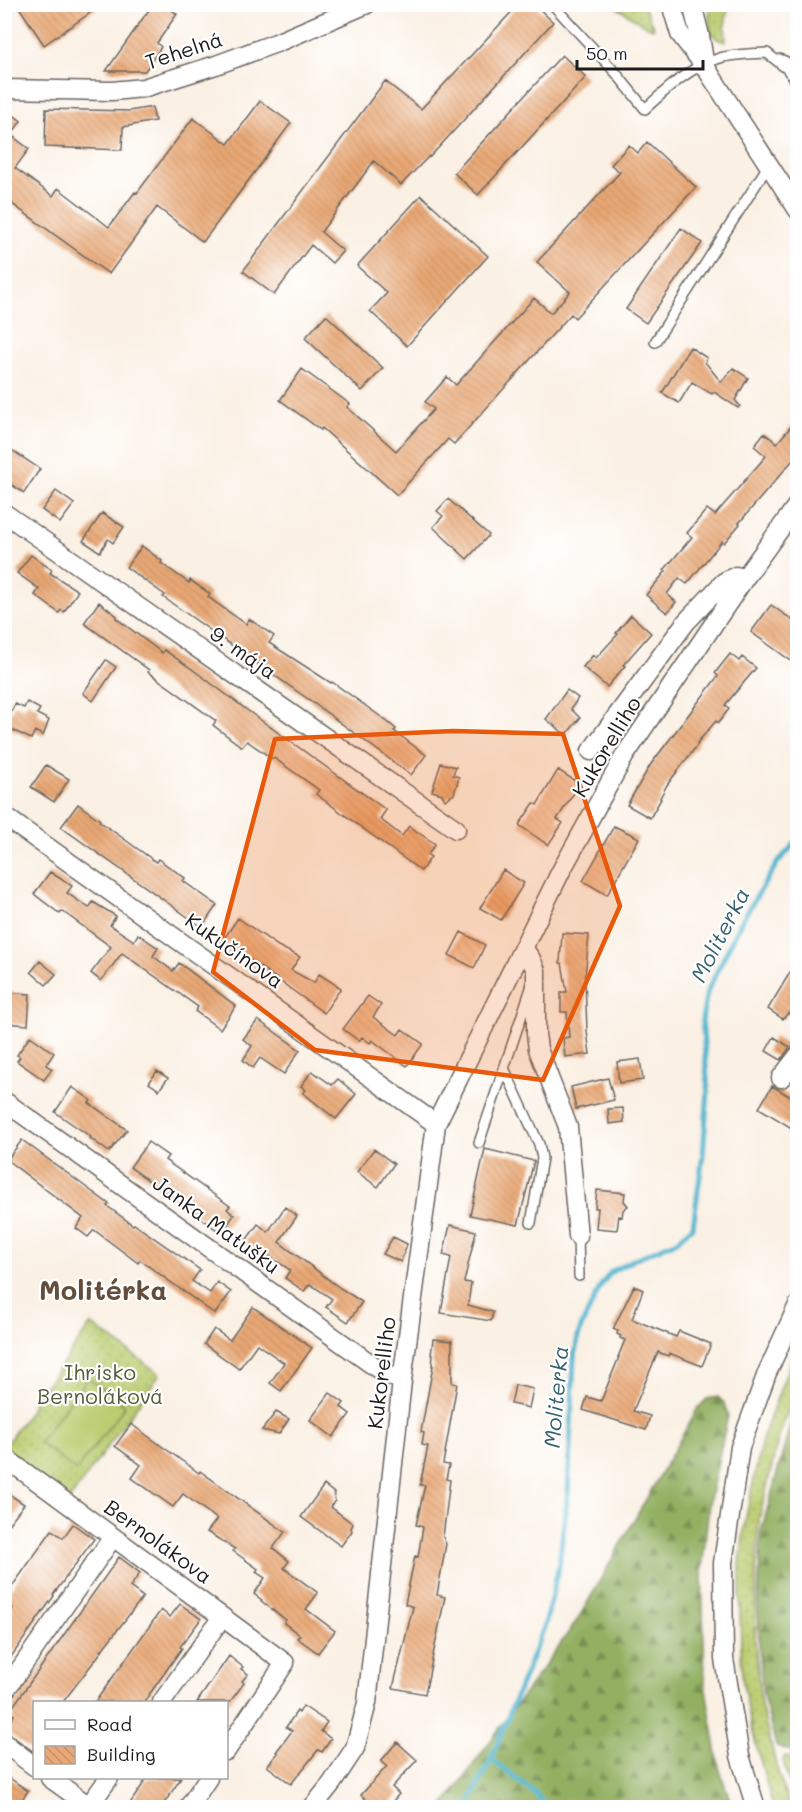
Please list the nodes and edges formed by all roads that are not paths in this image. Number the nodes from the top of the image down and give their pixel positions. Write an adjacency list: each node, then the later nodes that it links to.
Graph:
1 (367, 4): 9 (street, Tehelná)
2 (552, 4): 6 (lane)
3 (671, 4): 6 (street)
4 (694, 7): 6 (street)
5 (767, 53): 6 (lane); 7 (lane); 8 (lane)
6 (704, 64): 10 (street)
7 (798, 67)
8 (798, 84)
9 (4, 89)
10 (768, 166): 11 (street); 12 (lane)
11 (798, 210)
12 (655, 342)
13 (798, 504): 15 (street, Kukorelliho)
14 (4, 513): 18 (street, 9. mája)
15 (744, 579): 16 (street, Kukorelliho); 19 (street, Kukorelliho)
16 (591, 751)
17 (4, 816): 25 (street, Kukučínova)
18 (456, 830)
19 (524, 948): 20 (street); 25 (street, Kukorelliho)
20 (536, 971): 22 (lane); 28 (street)
21 (798, 1056): 23 (street)
22 (504, 1068): 26 (lane); 27 (lane)
23 (781, 1078)
24 (4, 1101): 31 (street, Janka Matušku)
25 (436, 1124): 31 (street, Kukorelliho)
26 (479, 1143)
27 (531, 1223)
28 (578, 1236): 29 (lane)
29 (579, 1276)
30 (798, 1305): 45 (street)
31 (402, 1382): 44 (street, Kukorelliho)
32 (4, 1457): 33 (street, Bernolákova)
33 (113, 1537): 34 (street, Bernolákova); 35 (street)
34 (222, 1617): 36 (street); 38 (street, Bernolákova)
35 (4, 1692)
36 (163, 1701)
37 (4, 1743): 39 (street)
38 (228, 1748)
39 (33, 1765)
40 (51, 1779): 41 (street)
41 (108, 1779)
42 (207, 1779): 43 (street)
43 (188, 1808)
44 (312, 1808)
45 (756, 1808)

